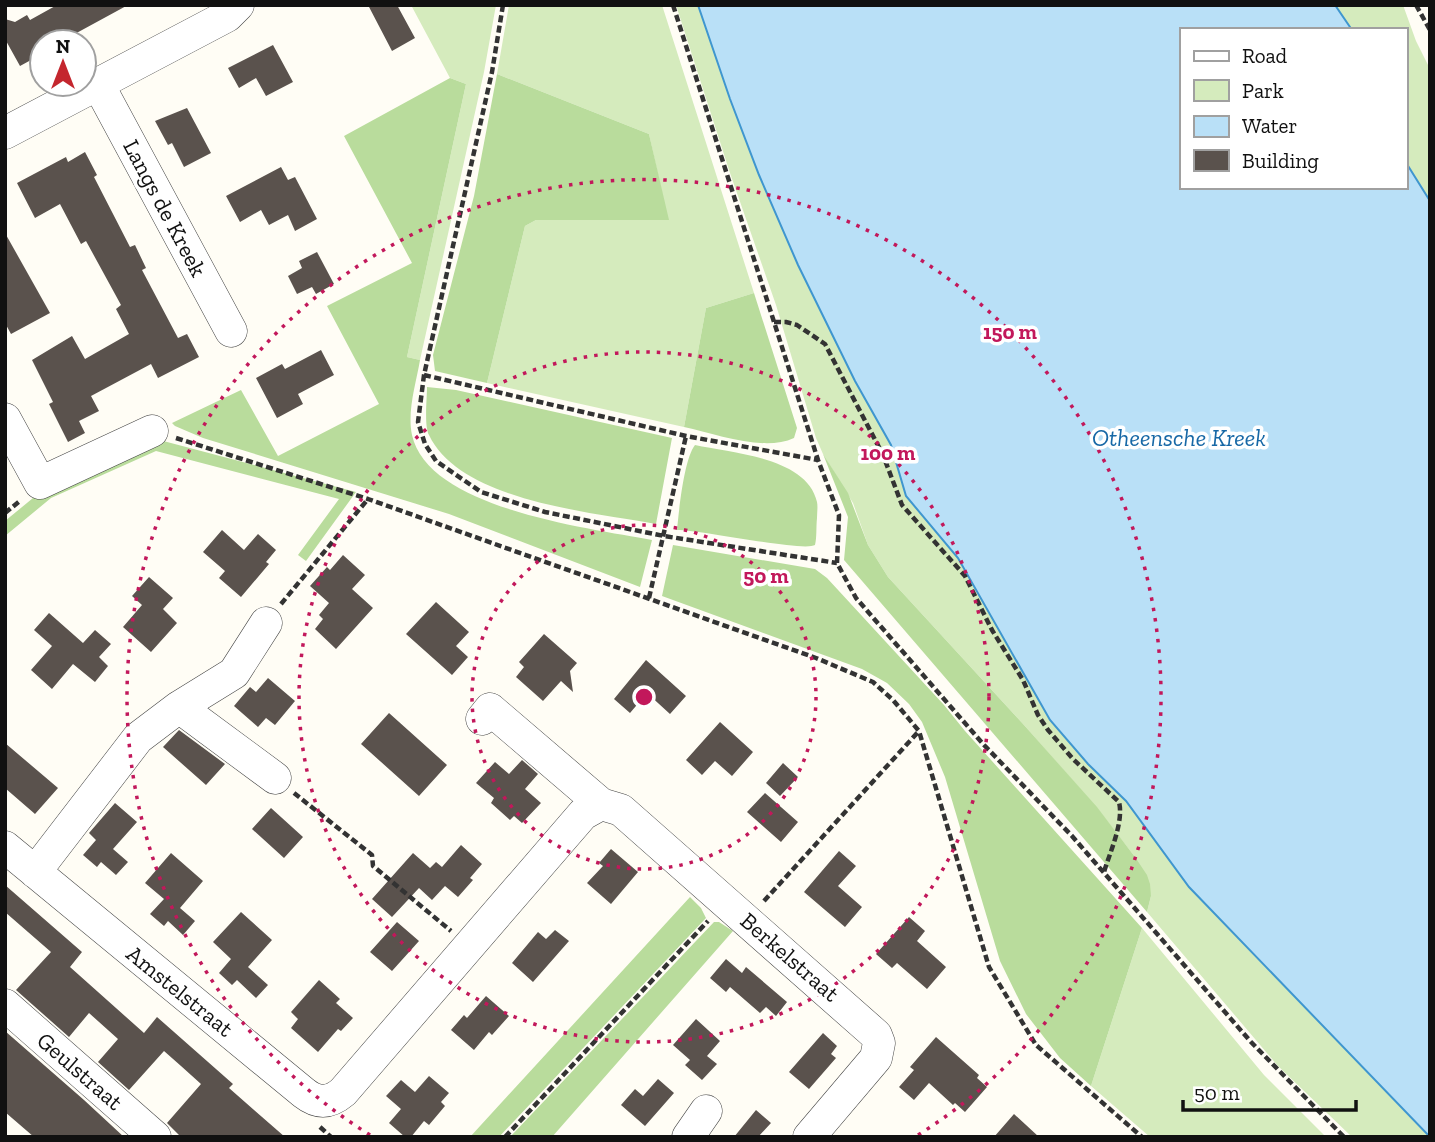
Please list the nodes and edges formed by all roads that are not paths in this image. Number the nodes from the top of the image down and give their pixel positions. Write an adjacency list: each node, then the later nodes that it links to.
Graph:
1 (238, 5): 2 (street)
2 (98, 84): 5 (street, Langs de Kreek)
3 (71, 98): 4 (street)
4 (5, 133)
5 (231, 331)
6 (5, 419): 7 (street)
7 (152, 431)
8 (265, 623): 9 (street)
9 (179, 707): 11 (street); 14 (street)
10 (482, 719): 12 (street, Berkelstraat)
11 (275, 778)
12 (601, 804): 14 (street, Amstelstraat); 19 (street, Berkelstraat)
13 (5, 847): 14 (street, Amstelstraat)
14 (35, 872)
15 (5, 1005): 17 (street, Geulstraat)
16 (706, 1111): 18 (street)
17 (155, 1137)
18 (688, 1137)
19 (809, 1137)

